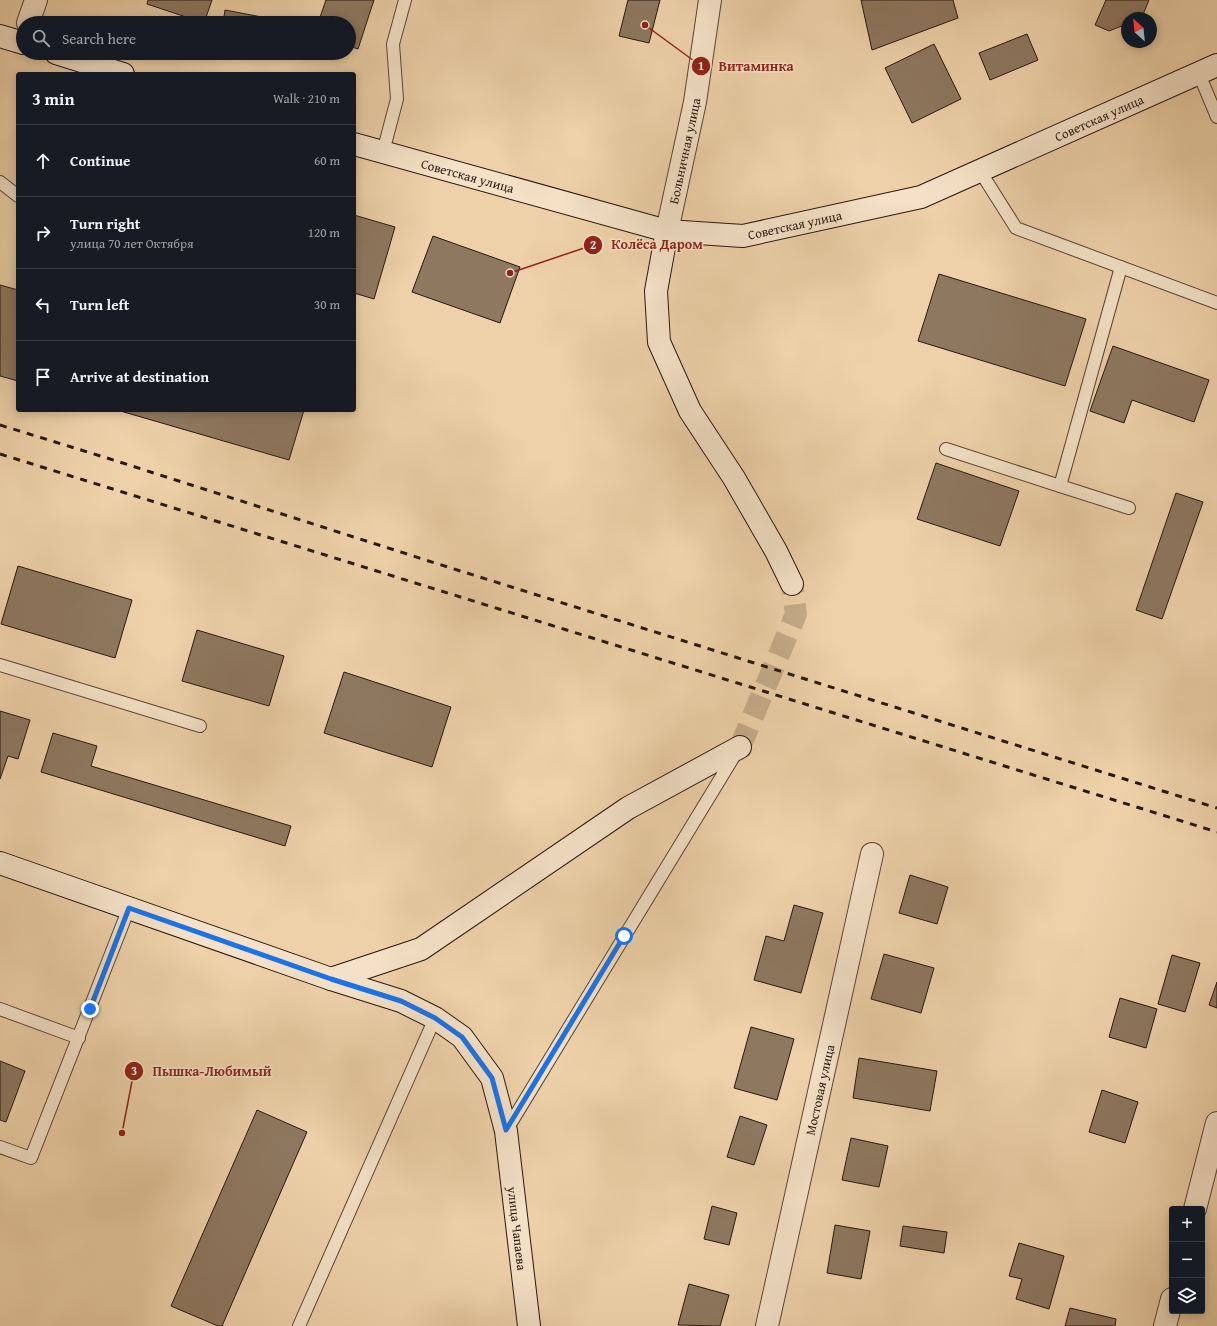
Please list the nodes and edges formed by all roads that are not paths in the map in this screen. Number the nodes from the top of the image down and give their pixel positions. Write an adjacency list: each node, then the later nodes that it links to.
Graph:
1 (36, 0): 4 (main road)
2 (405, 0): 12 (lane)
3 (710, 0): 16 (main road, Больничная улица)
4 (31, 16)
5 (0, 36): 6 (main road)
6 (16, 37)
7 (78, 60): 9 (main road)
8 (1208, 69): 10 (lane); 13 (main road, Советская улица)
9 (117, 72)
10 (1217, 117)
11 (356, 145): 12 (main road, Советская улица)
12 (383, 152): 16 (main road, Советская улица)
13 (980, 171): 16 (main road, Советская улица); 17 (lane)
14 (0, 182): 15 (lane)
15 (16, 194)
16 (667, 231): 22 (main road, Больничная улица)
17 (1121, 267): 18 (lane); 20 (lane)
18 (1217, 303)
19 (946, 449): 20 (lane)
20 (1060, 486): 21 (lane)
21 (1129, 508)
22 (792, 584)
23 (0, 665): 24 (lane)
24 (200, 726)
25 (740, 747): 29 (main road); 34 (lane)
26 (872, 854): 40 (main road, Мостовая улица)
27 (0, 863): 28 (main road, улица Чапаева)
28 (129, 908): 29 (main road, улица Чапаева); 32 (lane)
29 (331, 979): 31 (main road, улица Чапаева)
30 (0, 1009): 32 (lane)
31 (435, 1018): 34 (main road, улица Чапаева); 38 (lane)
32 (79, 1038): 35 (lane)
33 (1217, 1123): 36 (main road)
34 (506, 1130): 39 (main road, улица Чапаева)
35 (0, 1147)
36 (1196, 1206)
37 (1169, 1311): 41 (main road)
38 (299, 1326)
39 (529, 1326)
40 (767, 1326)
41 (1165, 1326)

